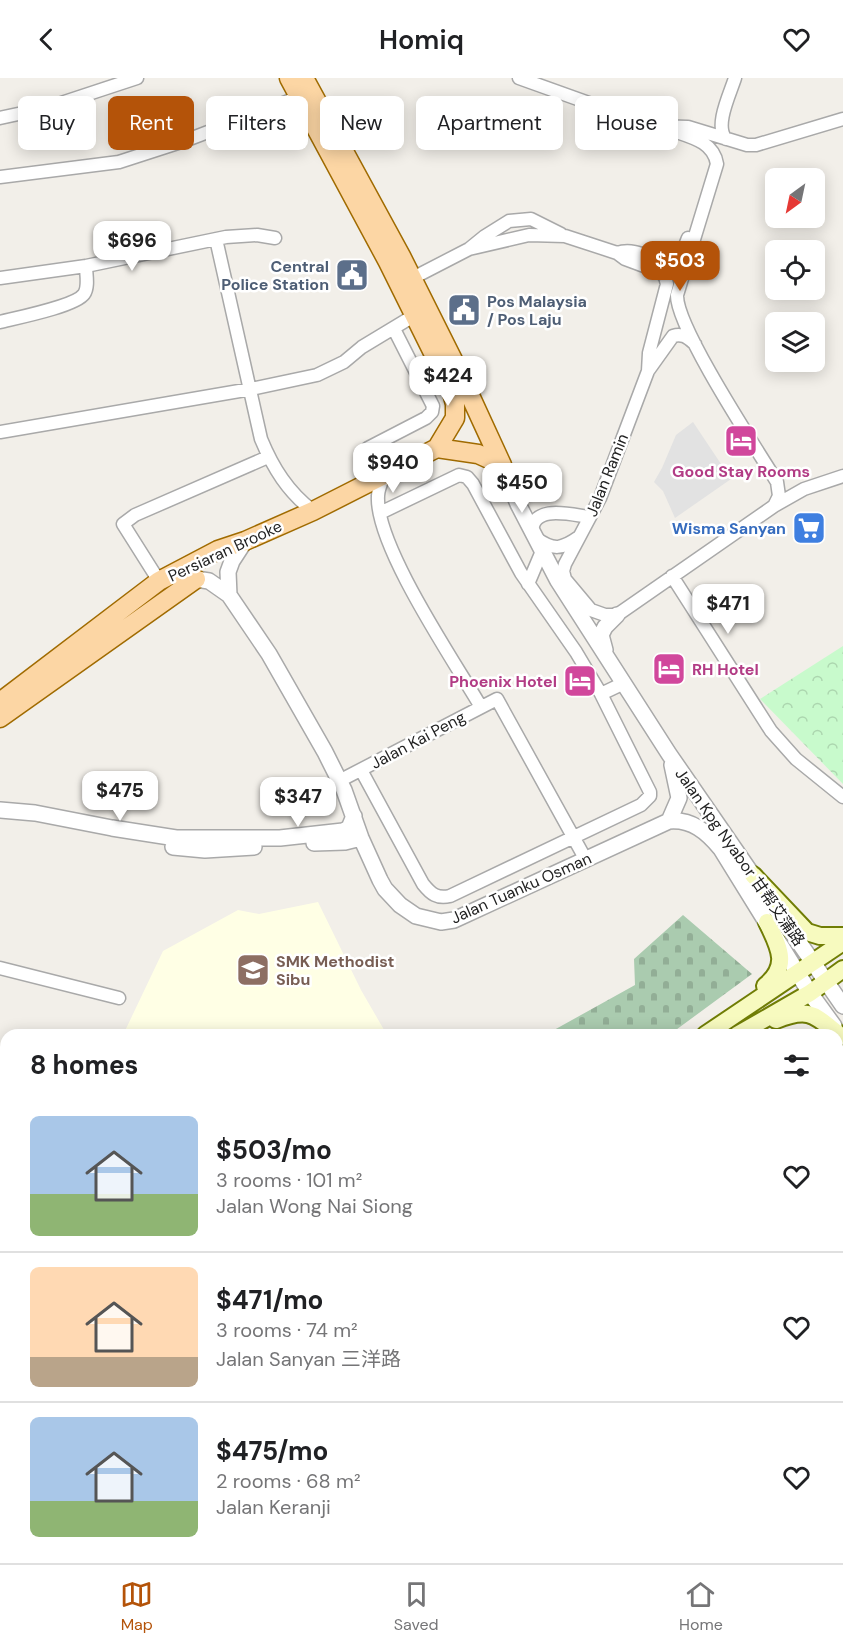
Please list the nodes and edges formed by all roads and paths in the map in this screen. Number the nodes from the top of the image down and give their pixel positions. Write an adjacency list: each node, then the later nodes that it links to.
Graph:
1 (137, 78): 9 (street)
2 (289, 78): 6 (main road)
3 (304, 78): 26 (main road)
4 (519, 78): 7 (street)
5 (735, 78): 11 (street)
6 (298, 96)
7 (575, 98)
8 (308, 113): 26 (main road)
9 (0, 118)
10 (843, 119): 16 (street)
11 (721, 126): 15 (street); 16 (street)
12 (678, 128): 15 (street)
13 (206, 133): 18 (street)
14 (678, 134): 30 (street)
15 (711, 135): 16 (street)
16 (726, 139)
17 (678, 140): 23 (street)
18 (0, 177)
19 (565, 236): 22 (street); 22 (street); 23 (street)
20 (275, 238): 21 (street)
21 (216, 239): 24 (street); 32 (street)
22 (469, 249): 26 (street)
23 (618, 253): 31 (street)
24 (86, 266): 25 (street); 28 (street)
25 (0, 278)
26 (406, 282): 27 (main road); 36 (main road)
27 (415, 315): 29 (street); 34 (main road)
28 (0, 322)
29 (394, 329): 32 (street); 37 (street)
30 (695, 344): 31 (street, Jalan Ramin); 39 (street)
31 (648, 371): 44 (street, Jalan Ramin)
32 (251, 389): 33 (street); 35 (street)
33 (0, 432)
34 (437, 448): 36 (main road); 37 (main road, Persiaran Brooke)
35 (268, 457): 42 (street); 50 (street)
36 (502, 465): 46 (street, Jalan Kpg Nyabor 甘帮艾蒲路)
37 (378, 476): 42 (main road, Persiaran Brooke); 43 (street)
38 (843, 476): 40 (street)
39 (777, 482): 40 (street); 41 (street)
40 (804, 489): 41 (street)
41 (774, 506): 48 (street)
42 (313, 511): 47 (main road, Persiaran Brooke)
43 (380, 513): 51 (street); 58 (street)
44 (590, 517): 45 (street, Jalan Ramin); 46 (street)
45 (581, 535): 46 (street); 53 (street, Jalan Ramin)
46 (536, 540): 51 (street); 54 (street, Jalan Kpg Nyabor 甘帮艾蒲路)
47 (245, 541): 50 (main road, Persiaran Brooke); 52 (street)
48 (672, 576): 53 (street); 63 (street)
49 (195, 579): 52 (street); 59 (main road, Persiaran Brooke)
50 (159, 581): 57 (main road, Persiaran Brooke)
51 (528, 584): 56 (street)
52 (229, 595): 62 (street, Jalan Tuanku Osman)
53 (617, 615): 54 (street, Jalan Kpg Nyabor 甘帮艾蒲路)
54 (608, 659): 55 (street, Jalan Kpg Nyabor 甘帮艾蒲路)
55 (624, 683): 56 (street); 60 (street, Jalan Kpg Nyabor 甘帮艾蒲路)
56 (601, 694): 68 (street)
57 (0, 702)
58 (481, 707): 61 (street, Jalan Kai Peng); 68 (street, Jalan Kai Peng)
59 (0, 718)
60 (669, 754): 67 (street, Jalan Kpg Nyabor 甘帮艾蒲路); 73 (street, Jalan Kpg Nyabor 甘帮艾蒲路)
61 (361, 770): 62 (street, Jalan Kai Peng); 68 (street)
62 (339, 781): 65 (street, Jalan Tuanku Osman)
63 (843, 798)
64 (0, 810): 69 (street)
65 (354, 816): 69 (street); 70 (street, Jalan Tuanku Osman)
66 (0, 818): 71 (street)
67 (669, 821): 72 (street, Jalan Tuanku Osman); 74 (street, Jalan Kpg Nyabor 甘帮艾蒲路)
68 (572, 837): 72 (street)
69 (208, 838): 71 (street)
70 (361, 838): 71 (street); 72 (street, Jalan Tuanku Osman)
71 (241, 848)
72 (586, 860)
73 (753, 875): 75 (main road); 77 (street, Jalan Kpg Nyabor 甘帮艾蒲路)
74 (766, 922): 80 (street, Jalan Kpg Nyabor 甘帮艾蒲路); 85 (main road)
75 (843, 936)
76 (843, 942): 77 (main road)
77 (812, 961): 80 (main road); 81 (street, Jalan Kpg Nyabor 甘帮艾蒲路)
78 (0, 968): 83 (street)
79 (843, 969): 81 (main road)
80 (797, 971): 82 (street, Jalan Kpg Nyabor 甘帮艾蒲路); 86 (main road)
81 (825, 982): 82 (main road); 84 (street, Jalan Kpg Nyabor 甘帮艾蒲路)
82 (810, 993): 87 (main road); 90 (street, Jalan Kpg Nyabor 甘帮艾蒲路)
83 (119, 998)
84 (843, 1006)
85 (711, 1029)
86 (713, 1029)
87 (748, 1029)
88 (753, 1029): 89 (main road)
89 (832, 1029)
90 (836, 1029)

